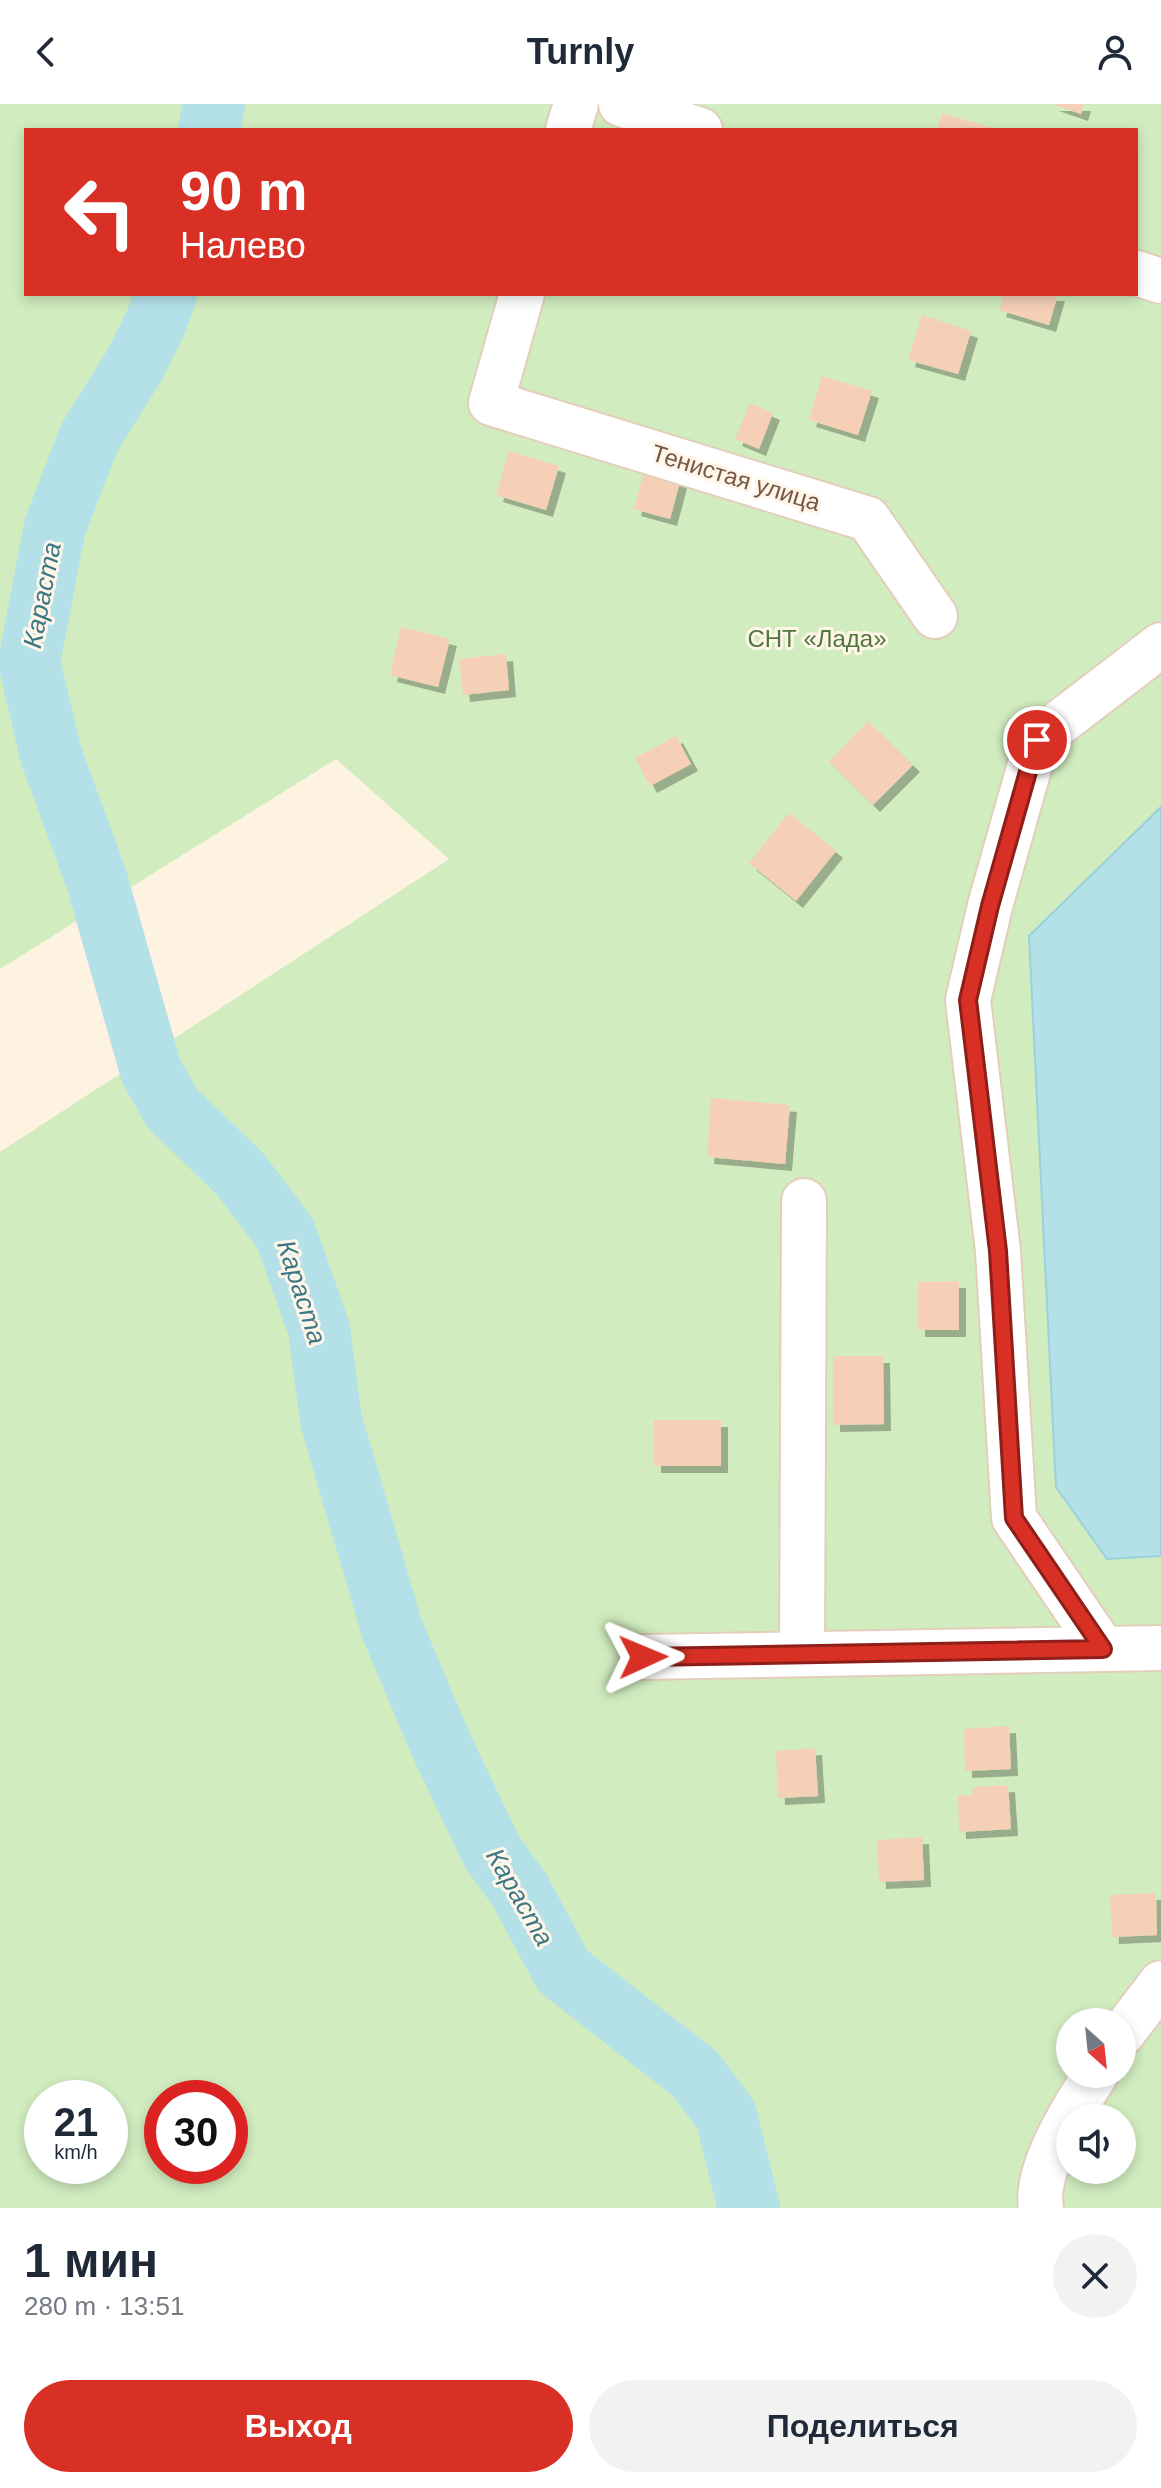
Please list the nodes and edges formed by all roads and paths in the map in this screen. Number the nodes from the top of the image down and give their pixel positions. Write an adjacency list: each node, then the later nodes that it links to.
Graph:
1 (576, 104): 3 (street)
2 (621, 104): 4 (street)
3 (569, 128)
4 (694, 128)
5 (1138, 274): 6 (street)
6 (1161, 281)
7 (521, 296): 8 (street, Тенистая улица)
8 (935, 616)
9 (1161, 645): 12 (street)
10 (804, 1201): 13 (street)
11 (1161, 1648): 12 (street)
12 (1103, 1649): 13 (street)
13 (802, 1654): 14 (street)
14 (643, 1657)
15 (1161, 1983): 16 (street)
16 (1136, 2016)
17 (1087, 2088): 18 (street)
18 (1041, 2208)

